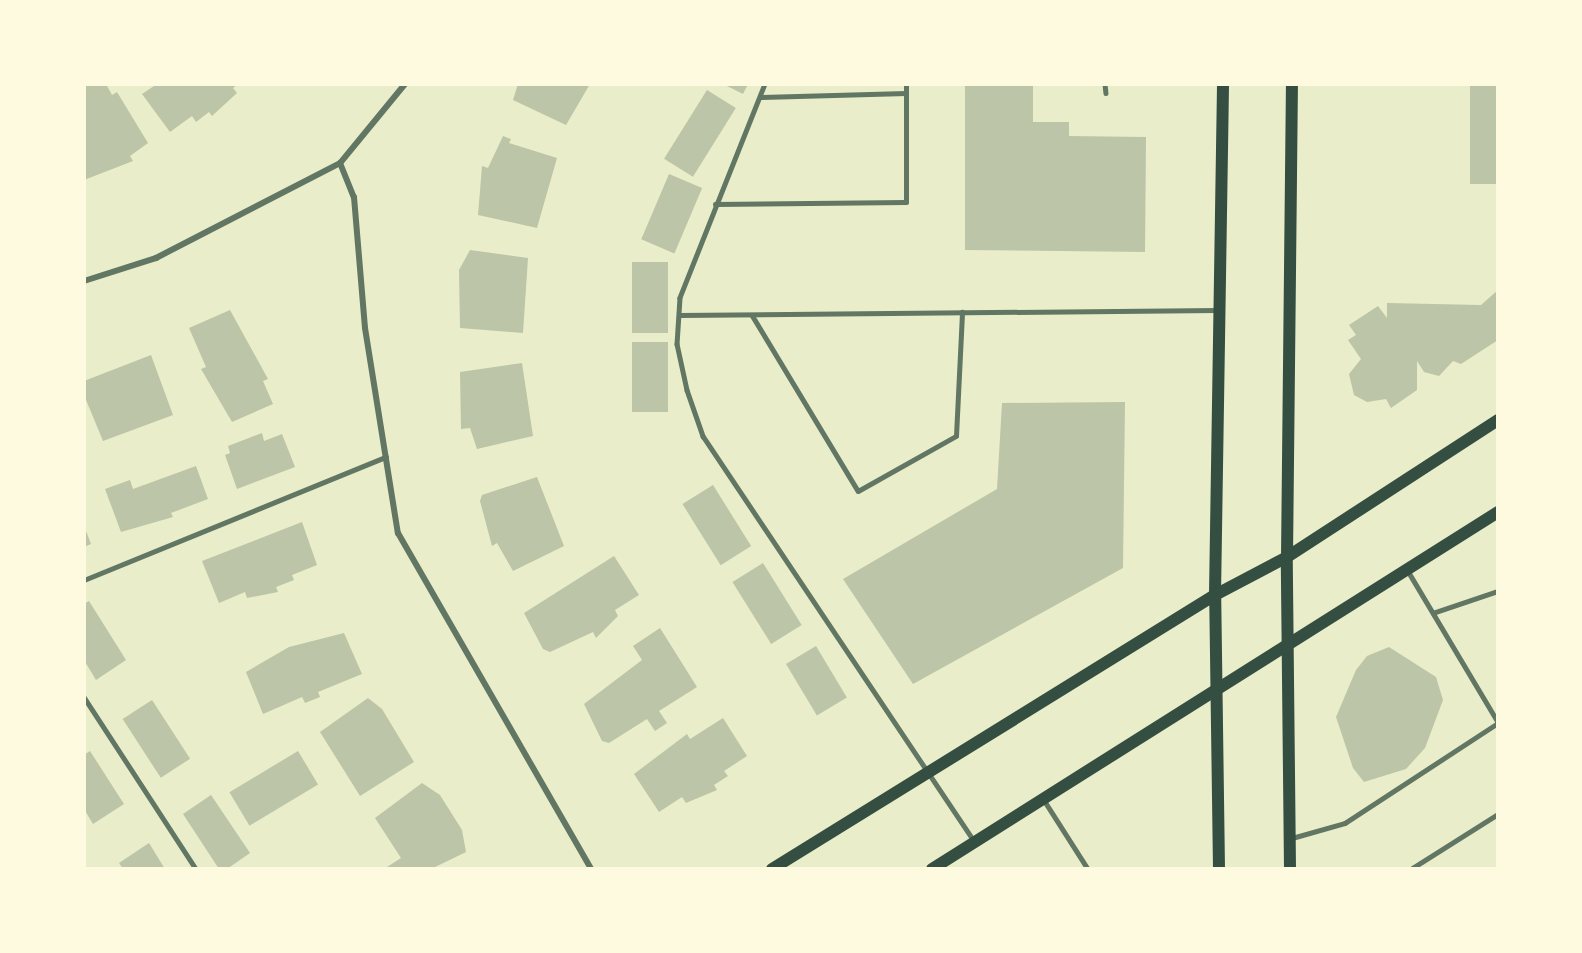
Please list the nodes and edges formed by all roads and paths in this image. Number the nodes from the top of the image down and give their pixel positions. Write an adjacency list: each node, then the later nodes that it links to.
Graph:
1 (405, 84): 10 (street)
2 (765, 84): 9 (lane)
3 (906, 84): 7 (lane)
4 (1105, 84): 8 (lane)
5 (1223, 84): 13 (main road)
6 (1292, 84): 20 (main road)
7 (906, 93): 9 (lane); 11 (lane)
8 (1106, 93)
9 (760, 97): 11 (lane)
10 (340, 163): 12 (street); 18 (street)
11 (715, 204): 15 (lane)
12 (84, 281)
13 (1220, 310): 14 (lane); 24 (main road)
14 (962, 312): 16 (lane); 16 (lane)
15 (679, 315): 16 (lane); 30 (lane)
16 (752, 315)
17 (1498, 420): 20 (main road)
18 (386, 457): 22 (lane); 37 (street)
19 (1498, 512): 21 (main road)
20 (1287, 557): 24 (main road); 26 (main road)
21 (1408, 571): 25 (lane); 26 (main road)
22 (84, 580)
23 (1498, 591): 25 (lane)
24 (1215, 595): 27 (main road); 30 (main road)
25 (1433, 613): 29 (lane)
26 (1287, 647): 27 (main road); 33 (main road)
27 (1219, 692): 31 (main road); 40 (main road)
28 (84, 697): 36 (lane)
29 (1498, 722): 33 (lane)
30 (925, 774): 34 (lane); 38 (main road)
31 (1044, 800): 34 (main road); 39 (lane)
32 (1498, 814): 42 (lane)
33 (1290, 838): 41 (main road)
34 (975, 842): 35 (main road)
35 (937, 867)
36 (196, 869)
37 (591, 869)
38 (772, 869)
39 (1089, 869)
40 (1219, 869)
41 (1290, 869)
42 (1411, 869)

